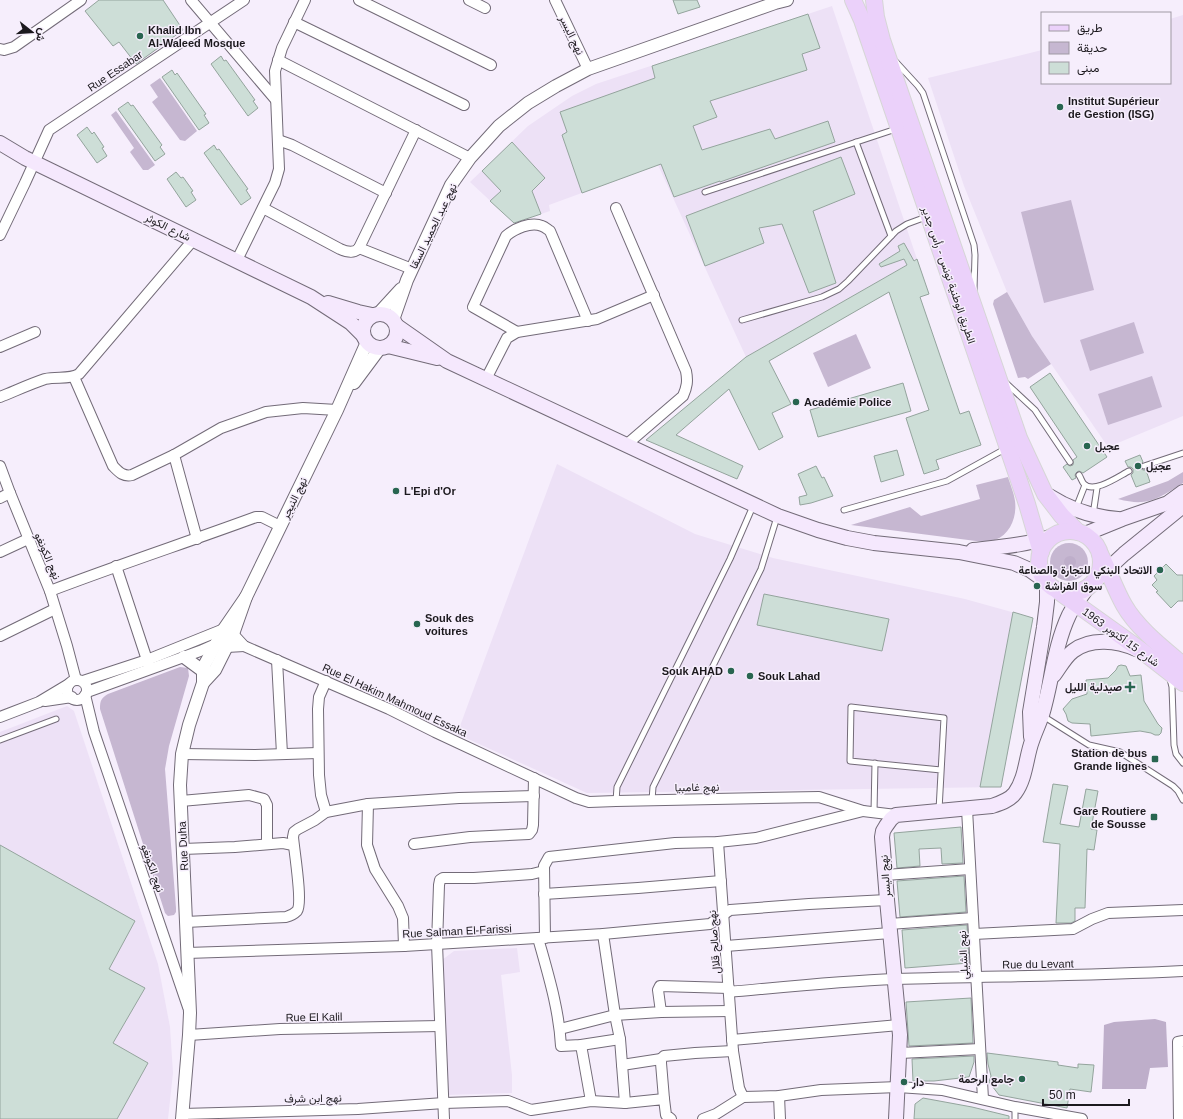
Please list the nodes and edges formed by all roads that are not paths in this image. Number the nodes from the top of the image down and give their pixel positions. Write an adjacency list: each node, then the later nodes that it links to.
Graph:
1 (81, 0): 14 (street)
2 (191, 0): 12 (street)
3 (244, 0): 12 (street, Rue Essabar)
4 (305, 0): 13 (street)
5 (358, 0): 16 (street)
6 (469, 0): 11 (street)
7 (555, 0): 17 (street, نهج اليسر)
8 (853, 0): 20 (main road, الطريق الوطنية تونس - رأس جدير)
9 (874, 0): 51 (main road, الطريق الوطنية تونس - رأس جدير)
10 (781, 1): 17 (street, نهج عبد الحميد السقا)
11 (485, 8)
12 (210, 22): 18 (street); 27 (street, Rue Essabar)
13 (294, 22): 15 (street); 19 (street)
14 (0, 49)
15 (278, 60): 18 (street); 21 (street)
16 (491, 65)
17 (588, 69): 26 (street, نهج عبد الحميد السقا)
18 (276, 100): 22 (street)
19 (464, 105)
20 (899, 128): 23 (lane); 32 (main road, الطريق الوطنية تونس - رأس جدير)
21 (416, 130): 26 (street); 29 (street)
22 (278, 140): 29 (street); 30 (street)
23 (856, 142): 28 (lane); 34 (lane)
24 (0, 143): 27 (main road, شارع الكوثر)
25 (0, 154): 27 (main road, شارع الكوثر)
26 (470, 158): 38 (street, نهج عبد الحميد السقا)
27 (30, 160): 33 (street, Rue Essabar); 35 (main road, شارع الكوثر)
28 (705, 192)
29 (386, 193): 36 (street)
30 (263, 208): 36 (street); 37 (street)
31 (616, 208): 39 (street)
32 (929, 216): 34 (lane); 58 (main road, الطريق الوطنية تونس - رأس جدير)
33 (0, 235)
34 (891, 236): 42 (lane)
35 (194, 239): 37 (main road, شارع الكوثر); 52 (street)
36 (359, 248): 38 (street)
37 (237, 260): 40 (main road, شارع الكوثر)
38 (410, 274): 41 (street, نهج عبد الحميد السقا); 44 (street, نهج عبد الحميد السقا)
39 (654, 295): 43 (street); 57 (street)
40 (311, 296): 41 (main road, شارع الكوثر); 47 (main road, شارع الكوثر)
41 (376, 314): 44 (main road); 47 (main road)
42 (742, 320)
43 (588, 321): 46 (street); 46 (street)
44 (395, 323): 49 (main road); 50 (main road)
45 (35, 332): 48 (street)
46 (517, 332): 53 (street)
47 (365, 338): 49 (main road); 55 (street)
48 (0, 347)
49 (384, 347): 50 (main road); 55 (street)
50 (447, 360): 53 (main road)
51 (997, 375): 61 (lane); 70 (main road, الطريق الوطنية تونس - رأس جدير)
52 (74, 377): 54 (street); 60 (street)
53 (486, 379): 57 (main road)
54 (0, 397)
55 (343, 398): 56 (street, نهج النيجر)
56 (337, 410): 60 (street); 79 (street, نهج النيجر)
57 (626, 445): 72 (main road)
58 (1008, 448): 74 (lane); 83 (main road, الطريق الوطنية تونس - رأس جدير)
59 (1183, 453): 63 (lane)
60 (174, 455): 82 (street)
61 (1070, 462)
62 (0, 466): 69 (street, نهج الكونغو)
63 (1144, 466)
64 (1129, 471): 67 (lane)
65 (1079, 475): 66 (lane)
66 (1085, 485): 67 (lane); 75 (lane)
67 (1097, 488): 77 (lane)
68 (1183, 492): 78 (main road)
69 (10, 493): 71 (street); 81 (street, نهج الكونغو)
70 (1045, 494): 75 (main road); 80 (main road, الطريق الوطنية تونس - رأس جدير)
71 (0, 498)
72 (753, 505): 76 (main road); 128 (lane)
73 (1183, 506): 88 (main road)
74 (844, 510)
75 (1075, 510): 77 (main road)
76 (778, 516): 85 (main road); 125 (lane)
77 (1092, 516): 78 (main road)
78 (1122, 519): 80 (main road)
79 (280, 526): 82 (street); 94 (street, نهج النيجر)
80 (1081, 533): 83 (main road); 86 (main road)
81 (28, 539): 84 (street); 91 (street, نهج الكونغو)
82 (197, 539): 87 (street)
83 (1044, 543): 85 (main road); 89 (main road)
84 (0, 552)
85 (959, 552): 89 (main road)
86 (1100, 552): 88 (main road, شارع 15 أكتوبر 1963); 90 (main road)
87 (116, 566): 91 (street); 101 (street)
88 (1108, 569): 90 (main road); 102 (main road, شارع 15 أكتوبر 1963)
89 (1050, 584): 90 (main road); 92 (main road, شارع 15 أكتوبر 1963); 112 (main road)
90 (1091, 584): 92 (main road)
91 (50, 591): 93 (street, نهج الكونغو)
92 (1076, 603): 98 (main road, شارع 15 أكتوبر 1963); 105 (main road)
93 (55, 609): 95 (street); 107 (street, نهج الكونغو)
94 (229, 632): 96 (street, Rue Duha); 97 (street); 101 (street)
95 (0, 636)
96 (222, 645): 97 (street); 99 (street); 104 (street, Rue Duha)
97 (244, 646): 100 (street, Rue El Hakim Mahmoud Essaka)
98 (1142, 651): 103 (main road, شارع 15 أكتوبر 1963); 105 (main road)
99 (184, 657): 101 (street); 104 (street)
100 (278, 660): 106 (street, Rue El Hakim Mahmoud Essaka); 119 (street)
101 (148, 665): 107 (street); 109 (street)
102 (1183, 665)
103 (1161, 666): 108 (main road, شارع 15 أكتوبر 1963); 121 (lane)
104 (203, 677): 118 (street, Rue Duha)
105 (1050, 680): 112 (main road)
106 (326, 681): 117 (street); 123 (street, Rue El Hakim Mahmoud Essaka)
107 (76, 682): 109 (street); 110 (street); 111 (street)
108 (1183, 683)
109 (86, 693): 110 (street); 115 (street, نهج الكونغو)
110 (73, 698): 111 (street); 115 (street, نهج الكونغو)
111 (39, 702): 113 (street)
112 (1036, 714): 126 (lane); 130 (main road)
113 (0, 718)
114 (56, 719): 116 (lane)
115 (94, 732): 165 (street, نهج الكونغو)
116 (0, 740)
117 (318, 753): 119 (street); 133 (street)
118 (182, 754): 119 (street); 127 (street, Rue Duha)
119 (282, 754)
120 (875, 763): 122 (lane); 122 (lane); 134 (lane)
121 (1183, 763)
122 (941, 770): 132 (lane)
123 (534, 778): 124 (street); 128 (street, نهج غامبيا)
124 (534, 796): 129 (street); 138 (street)
125 (652, 800): 128 (street, نهج غامبيا); 131 (street, نهج غامبيا)
126 (1183, 800)
127 (181, 801): 137 (street); 140 (street, Rue Duha)
128 (616, 801)
129 (368, 804): 133 (street); 156 (street)
130 (967, 809): 132 (main road); 141 (street, نهج الشيلي)
131 (863, 811): 134 (street, نهج غامبيا); 136 (street)
132 (939, 811): 135 (main road)
133 (326, 812): 139 (street)
134 (874, 813): 135 (street, نهج غامبيا)
135 (896, 816): 143 (main road, نهج اليسر)
136 (718, 842): 142 (street); 144 (street, نهج صالح قلال)
137 (267, 844): 139 (street); 140 (street)
138 (414, 844)
139 (293, 845): 150 (street)
140 (184, 850): 150 (street, Rue Duha)
141 (970, 869): 143 (street); 149 (street, نهج الشيلي)
142 (544, 871): 145 (street); 155 (street)
143 (884, 875): 146 (main road, نهج اليسر)
144 (721, 881): 145 (street); 148 (street, نهج صالح قلال)
145 (544, 894): 154 (street)
146 (887, 900): 148 (street, Rue Salman El-Farissi); 151 (main road, نهج اليسر)
147 (1183, 910): 153 (street)
148 (724, 914): 152 (street, Rue Salman El-Farissi); 157 (street, نهج صالح قلال)
149 (973, 918): 151 (street); 153 (street, نهج الشيلي)
150 (186, 922): 158 (street, Rue Duha)
151 (890, 929): 157 (street); 161 (main road, نهج اليسر)
152 (603, 934): 154 (street, Rue Salman El-Farissi); 166 (street)
153 (974, 934): 160 (street, نهج الشيلي)
154 (542, 938): 155 (street, Rue Salman El-Farissi); 169 (street)
155 (437, 944): 156 (street, Rue Salman El-Farissi); 168 (street)
156 (404, 946): 158 (street, Rue Salman El-Farissi)
157 (726, 946): 162 (street, نهج صالح قلال)
158 (187, 953): 165 (street, Rue Duha)
159 (1183, 971): 160 (street, Rue du Levant)
160 (976, 978): 161 (street, Rue du Levant); 175 (street, نهج الشيلي)
161 (894, 979): 162 (street, Rue du Levant); 167 (main road, نهج اليسر)
162 (729, 990): 163 (street, نهج صالح قلال); 164 (street, Rue du Levant)
163 (730, 1011): 164 (street); 172 (street, نهج صالح قلال)
164 (661, 1012): 166 (street)
165 (190, 1013): 170 (street, Rue Duha)
166 (615, 1015): 169 (street); 171 (street)
167 (899, 1025): 172 (street); 177 (main road, نهج اليسر)
168 (440, 1026): 170 (street, Rue El Kalil); 186 (street)
169 (560, 1029): 174 (street)
170 (189, 1035): 190 (street, Rue Duha)
171 (620, 1039): 174 (street); 179 (street)
172 (732, 1040): 176 (street, نهج صالح قلال)
173 (1183, 1041): 199 (street)
174 (581, 1045): 185 (street)
175 (980, 1049): 177 (street); 184 (street, نهج الشيلي)
176 (733, 1051): 178 (street); 182 (street, نهج صالح قلال)
177 (900, 1053): 180 (main road, نهج اليسر)
178 (661, 1058): 179 (street); 183 (street)
179 (622, 1065): 187 (street)
180 (898, 1087): 181 (street); 184 (street); 196 (main road, نهج اليسر)
181 (779, 1096): 182 (street); 195 (street)
182 (743, 1097): 189 (street)
183 (664, 1099): 187 (street, نهج ابن شرف); 192 (street)
184 (983, 1099): 188 (street)
185 (591, 1100): 186 (street, نهج ابن شرف); 187 (street, نهج ابن شرف)
186 (444, 1103): 190 (street, نهج ابن شرف); 191 (street)
187 (625, 1103)
188 (1015, 1106): 197 (lane); 198 (street)
189 (724, 1108): 193 (street); 194 (street)
190 (182, 1116)
191 (444, 1119)
192 (671, 1119)
193 (703, 1119)
194 (724, 1119)
195 (780, 1119)
196 (896, 1119)
197 (1015, 1119)
198 (1082, 1119)
199 (1179, 1119)

